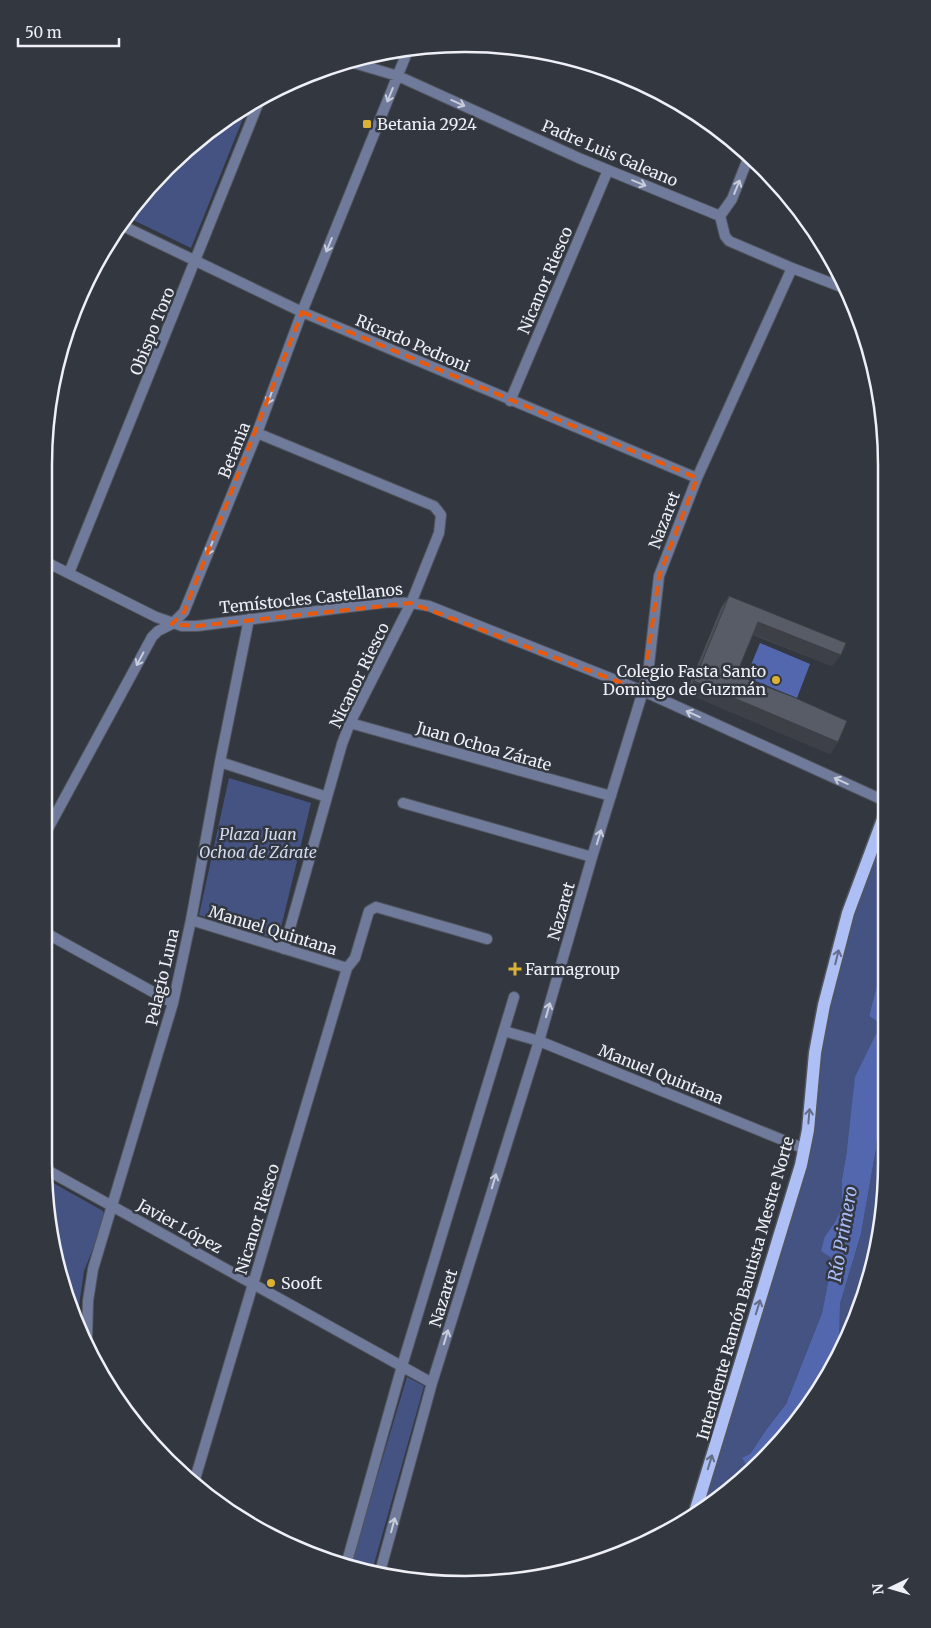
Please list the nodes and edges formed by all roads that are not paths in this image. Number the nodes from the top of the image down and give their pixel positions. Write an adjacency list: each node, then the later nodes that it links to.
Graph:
1 (405, 57): 3 (street, Betania)
2 (362, 66): 3 (street, Padre Luis Galeano)
3 (398, 76): 6 (street, Padre Luis Galeano, one-way to 6); 12 (street, Betania, one-way to 12)
4 (256, 110): 9 (street, Obispo Toro)
5 (746, 163): 7 (street, one-way to 5)
6 (608, 170): 7 (street, Padre Luis Galeano, one-way to 7); 13 (street, Nicanor Riesco)
7 (720, 216): 10 (street)
8 (128, 228): 9 (street, Ricardo Pedroni)
9 (196, 262): 12 (street, Ricardo Pedroni); 17 (street, Obispo Toro)
10 (792, 268): 11 (street); 15 (street, Nazaret)
11 (837, 285)
12 (302, 312): 13 (street, Ricardo Pedroni); 14 (street, Betania, one-way to 14)
13 (510, 401): 15 (street, Ricardo Pedroni)
14 (257, 433): 18 (street, Nicanor Riesco); 20 (street, Betania, one-way to 20)
15 (697, 478): 21 (street, Nazaret)
16 (52, 565): 17 (street, Temístocles Castellanos)
17 (69, 573): 20 (street, Temístocles Castellanos)
18 (411, 603): 19 (street, Temístocles Castellanos); 21 (street, Temístocles Castellanos); 22 (street, Nicanor Riesco)
19 (249, 619): 20 (street, Temístocles Castellanos); 23 (street, Pelagio Luna)
20 (172, 624): 28 (street, Betania, one-way to 28)
21 (644, 691): 24 (street, Nazaret); 26 (street, Temístocles Castellanos, one-way to 21)
22 (350, 724): 24 (street, Juan Ochoa Zárate); 25 (street, Nicanor Riesco)
23 (220, 762): 25 (street); 31 (street, Pelagio Luna)
24 (611, 796): 30 (street, Nazaret, one-way to 24)
25 (327, 797): 34 (street, Nicanor Riesco)
26 (878, 798)
27 (403, 803): 30 (street)
28 (52, 821)
29 (878, 833): 40 (main road, Intendente Ramón Bautista Mestre Norte, one-way to 29)
30 (592, 858): 39 (street, Nazaret, one-way to 30)
31 (191, 920): 34 (street, Manuel Quintana); 37 (street, Pelagio Luna)
32 (52, 936): 37 (street)
33 (487, 938): 35 (street, Nicanor Riesco)
34 (284, 949): 35 (street, Manuel Quintana)
35 (347, 968): 43 (street, Nicanor Riesco)
36 (514, 997): 38 (street, Nazaret)
37 (173, 1003): 42 (street, Pelagio Luna)
38 (504, 1031): 39 (street, Manuel Quintana); 45 (street, Nazaret)
39 (539, 1041): 40 (street, Manuel Quintana); 46 (street, Nazaret, one-way to 39)
40 (805, 1149): 48 (main road, Intendente Ramón Bautista Mestre Norte, one-way to 40)
41 (52, 1173): 42 (street, Javier López)
42 (112, 1206): 43 (street, Javier López); 44 (street, Pelagio Luna)
43 (253, 1283): 45 (street, Javier López); 47 (street, Nicanor Riesco)
44 (87, 1329)
45 (402, 1366): 46 (street, Javier López); 49 (street, Nazaret)
46 (432, 1383): 50 (street, Nazaret, one-way to 46)
47 (196, 1475)
48 (697, 1504)
49 (348, 1558)
50 (381, 1567)

